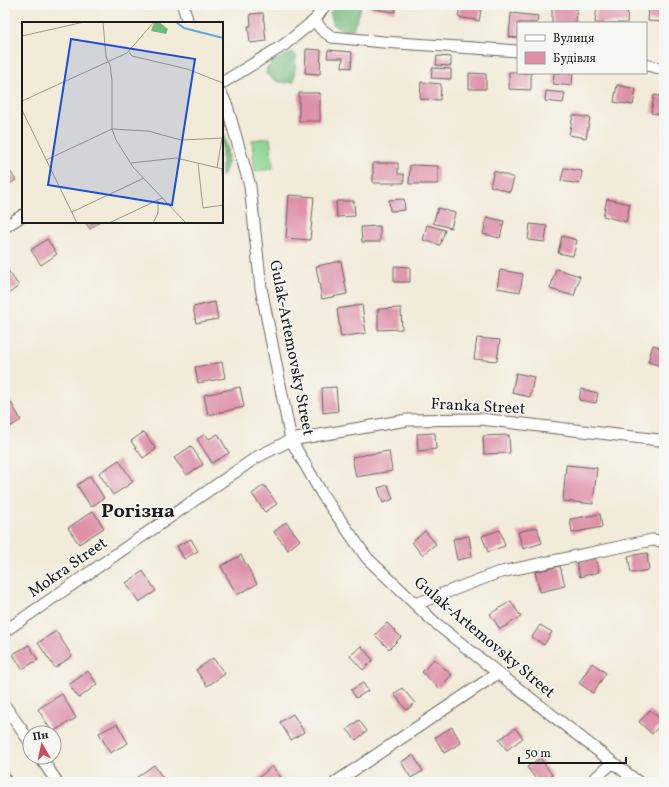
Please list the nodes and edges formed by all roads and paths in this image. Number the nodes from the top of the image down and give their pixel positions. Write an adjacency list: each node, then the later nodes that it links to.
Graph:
1 (183, 5): 4 (street)
2 (325, 5): 3 (street)
3 (315, 20): 5 (street); 8 (street)
4 (188, 22)
5 (517, 52)
6 (647, 65): 7 (street)
7 (664, 69)
8 (223, 82)
9 (223, 96): 12 (street, Gulak-Artemovsky Street)
10 (22, 216): 11 (street)
11 (5, 226)
12 (291, 440): 13 (street, Franka Street); 15 (street, Gulak-Artemovsky Street); 16 (street, Mokra Street)
13 (664, 440)
14 (664, 541): 15 (street)
15 (416, 604): 17 (street, Gulak-Artemovsky Street)
16 (5, 631)
17 (498, 673): 20 (street, Gulak-Artemovsky Street); 23 (street)
18 (5, 706): 19 (street)
19 (22, 730)
20 (612, 763): 24 (street); 25 (street, Gulak-Artemovsky Street)
21 (46, 765): 22 (street)
22 (58, 782)
23 (336, 782)
24 (591, 782)
25 (638, 782)

